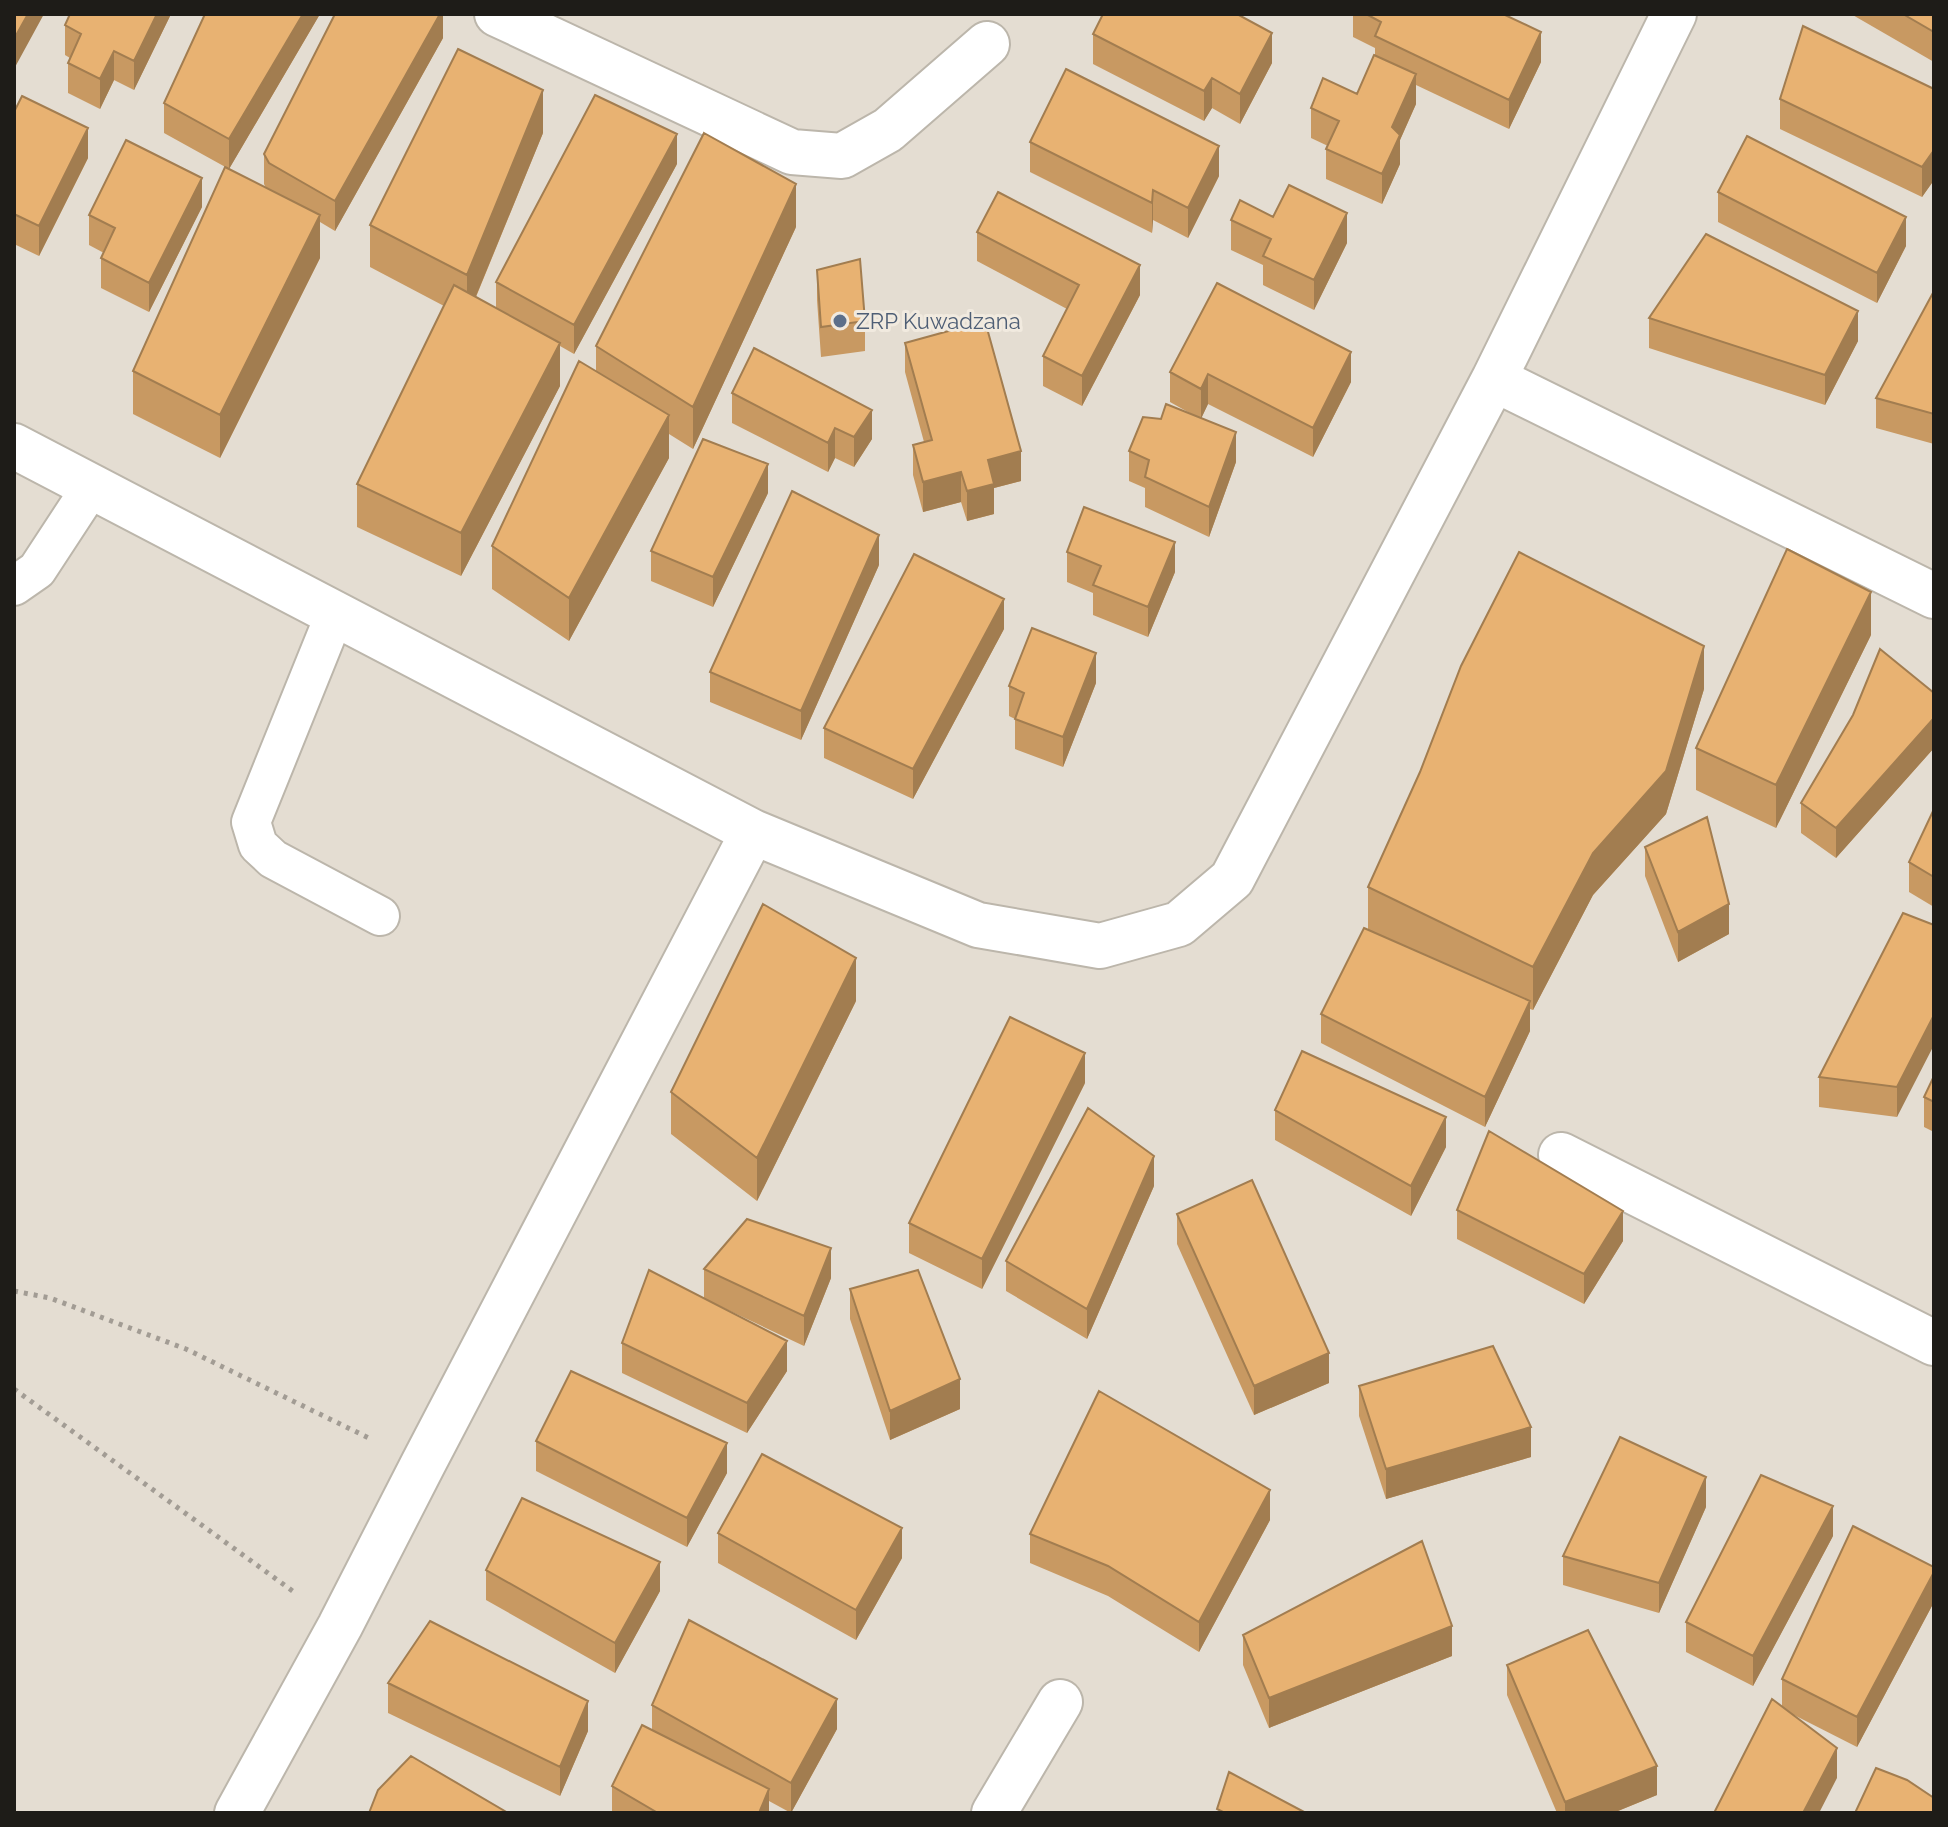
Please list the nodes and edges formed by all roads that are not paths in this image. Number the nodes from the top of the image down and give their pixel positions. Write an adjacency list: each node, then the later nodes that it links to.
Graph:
1 (497, 14): 3 (street)
2 (1674, 14): 4 (street)
3 (987, 44)
4 (1494, 379): 8 (street); 10 (street)
5 (14, 446): 6 (street)
6 (92, 486): 7 (lane); 9 (street)
7 (14, 586)
8 (1934, 596)
9 (335, 614): 10 (street); 11 (lane)
10 (753, 832): 15 (street)
11 (380, 916)
12 (1561, 1155): 13 (street)
13 (1934, 1343)
14 (1060, 1702): 16 (street)
15 (237, 1813)
16 (994, 1813)

